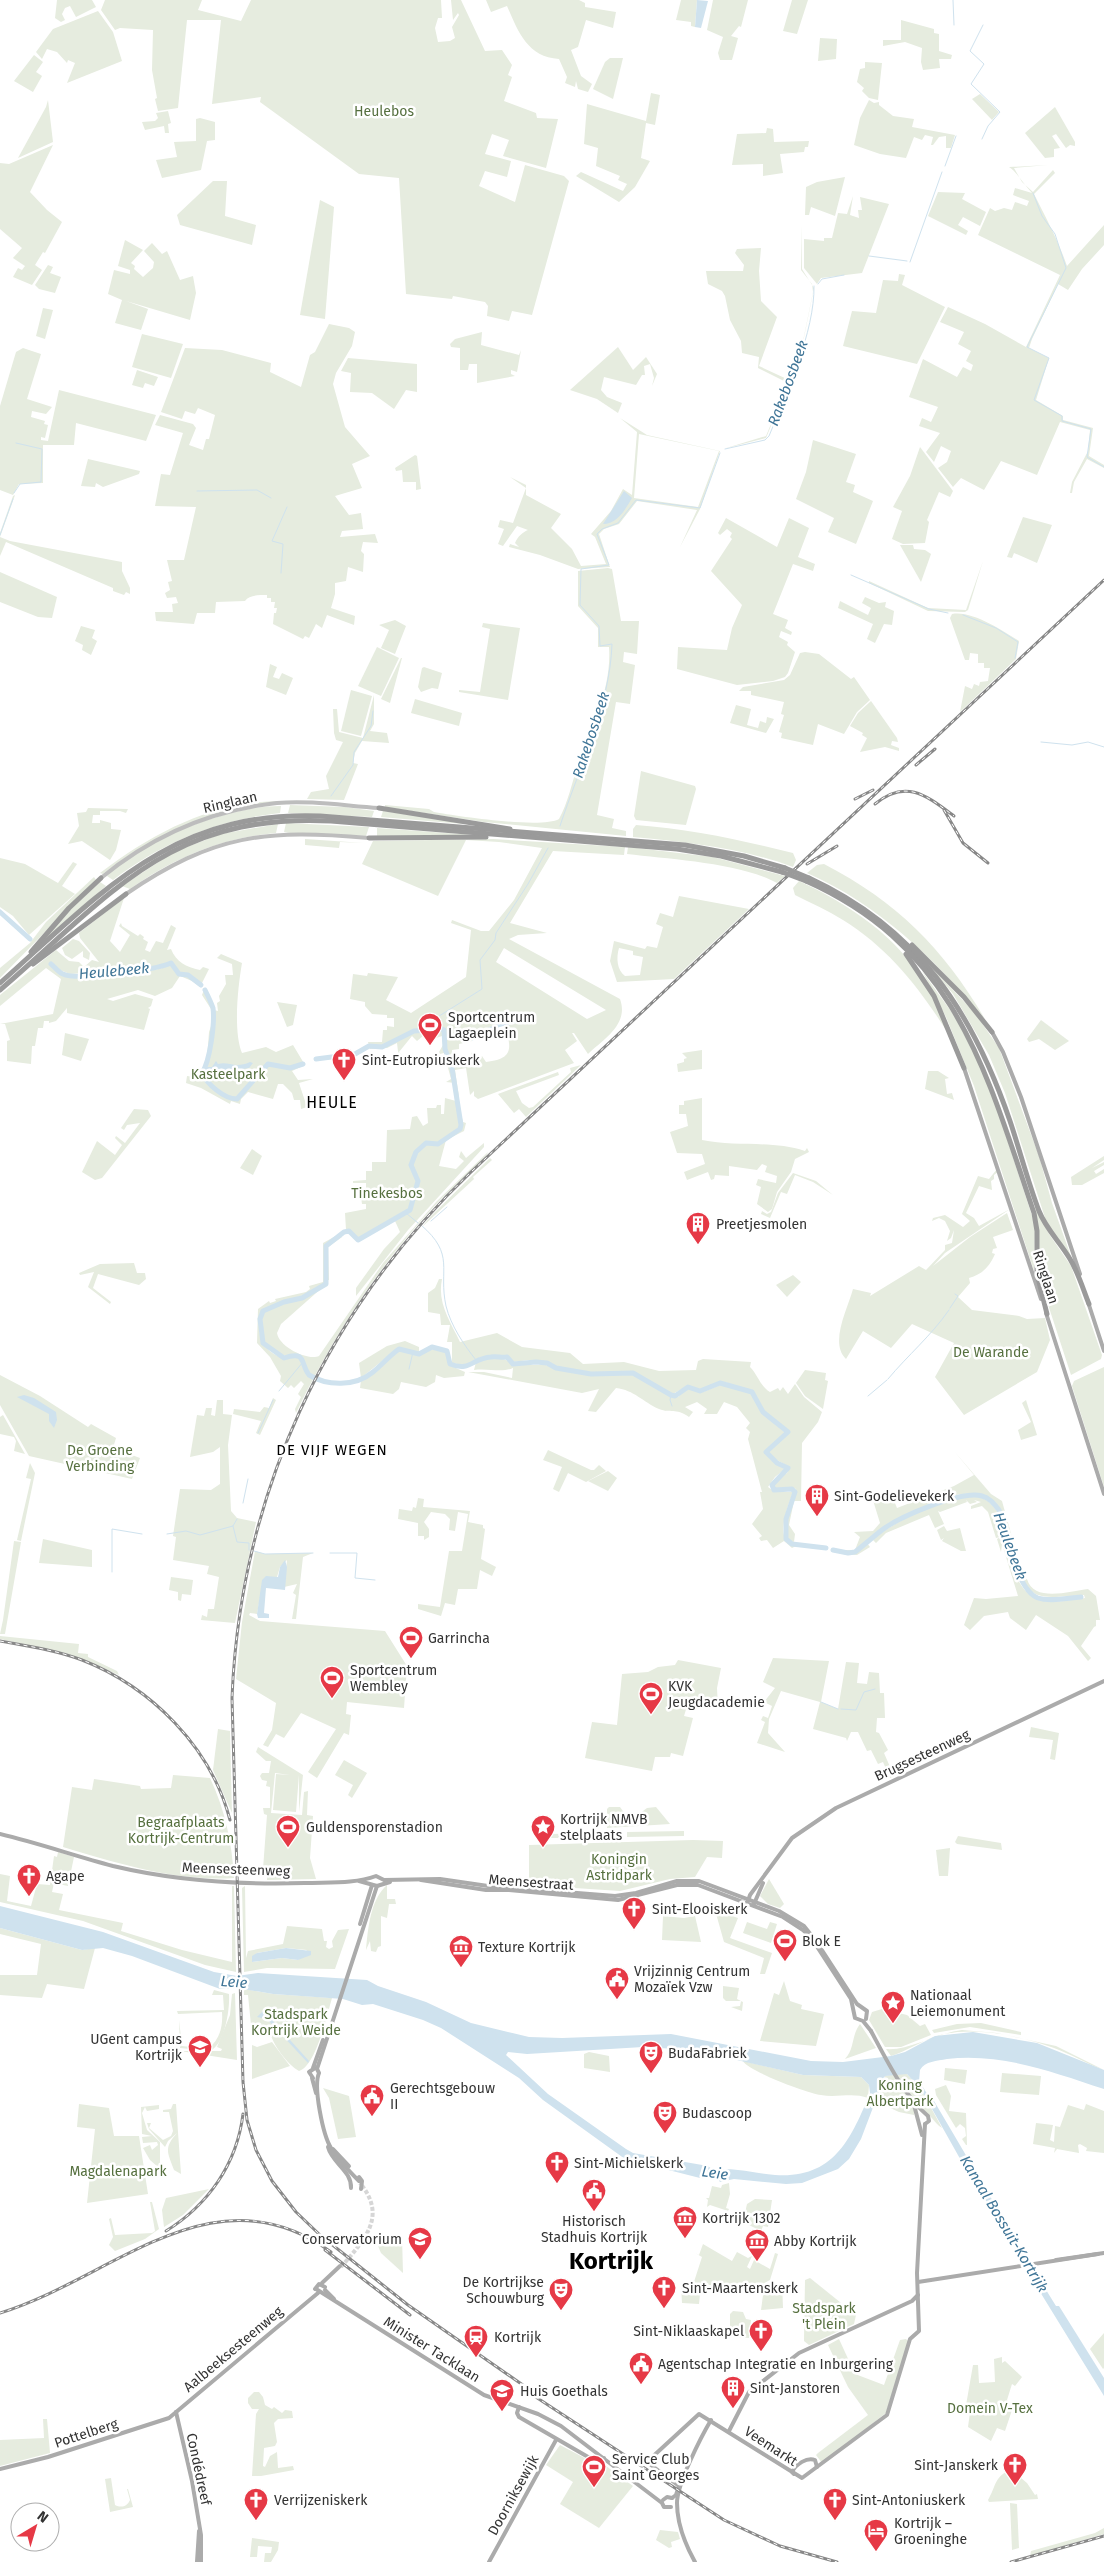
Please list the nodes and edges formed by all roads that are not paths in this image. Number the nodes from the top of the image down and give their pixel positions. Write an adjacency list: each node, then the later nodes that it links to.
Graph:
1 (379, 808): 2 (highway); 4 (main road, Ringlaan)
2 (517, 834): 3 (highway); 5 (highway, bridge); 9 (highway)
3 (369, 838): 6 (main road)
4 (101, 878): 9 (highway)
5 (807, 879): 7 (highway); 8 (highway)
6 (126, 894): 9 (highway)
7 (894, 938): 13 (highway); 14 (highway)
8 (904, 942): 12 (highway); 14 (highway)
9 (17, 972): 10 (highway); 11 (highway)
10 (0, 983)
11 (0, 990)
12 (992, 1032): 16 (main road)
13 (964, 1068): 17 (main road, Ringlaan)
14 (1028, 1186): 15 (highway)
15 (1033, 1201): 16 (highway); 17 (highway)
16 (1089, 1304): 18 (main road)
17 (1047, 1314): 19 (main road, Ringlaan)
18 (1104, 1351)
19 (1104, 1494)
20 (1104, 1681): 22 (main road, Brugsesteenweg)
21 (0, 1834): 24 (main road, Meensesteenweg)
22 (768, 1872): 29 (main road, Brugsesteenweg); 30 (main road, Brugsesteenweg)
23 (421, 1880): 24 (main road, Meensesteenweg); 25 (main road, Meensesteenweg); 26 (main road, Meensesteenweg)
24 (377, 1883): 28 (main road); 28 (main road); 31 (main road)
25 (474, 1883): 27 (main road, Meensestraat)
26 (473, 1888): 27 (main road, Meensestraat)
27 (618, 1898): 29 (main road)
28 (371, 1901): 31 (main road)
29 (748, 1902): 30 (main road)
30 (754, 1904): 32 (main road); 33 (main road)
31 (353, 1950): 35 (main road)
32 (862, 2008): 33 (main road); 34 (main road)
33 (856, 2012): 34 (main road)
34 (865, 2020): 37 (main road)
35 (315, 2069): 36 (main road); 36 (main road)
36 (315, 2078): 39 (main road)
37 (920, 2114): 38 (main road); 38 (main road)
38 (922, 2124): 45 (main road)
39 (328, 2146): 40 (main road); 41 (main road); 42 (main road)
40 (358, 2182)
41 (351, 2188)
42 (361, 2189)
43 (1104, 2253): 45 (main road)
44 (340, 2267): 46 (main road)
45 (918, 2282): 48 (main road)
46 (324, 2287): 47 (main road); 47 (main road); 49 (main road, Minister Tacklaan)
47 (318, 2292): 49 (main road, Minister Tacklaan); 51 (main road, Aalbeeksesteenweg)
48 (918, 2294): 53 (main road, Veemarkt); 56 (main road)
49 (338, 2302): 50 (main road, Minister Tacklaan)
50 (519, 2407): 54 (main road); 55 (main road, Minister Tacklaan)
51 (176, 2412): 57 (main road, Pottelberg); 66 (main road, Condédreef)
52 (711, 2420): 53 (main road, Veemarkt); 58 (main road); 60 (main road, Veemarkt)
53 (729, 2431): 59 (main road, Veemarkt)
54 (556, 2440): 55 (main road); 67 (main road, Doorniksewijk)
55 (604, 2458): 63 (main road, Minister Tacklaan)
56 (817, 2467): 59 (main road, Veemarkt); 59 (main road)
57 (0, 2469)
58 (688, 2470): 60 (main road); 61 (main road)
59 (794, 2474)
60 (674, 2481): 62 (main road)
61 (678, 2496): 62 (main road); 65 (main road)
62 (672, 2499): 63 (main road); 64 (main road)
63 (662, 2501): 64 (main road, Minister Tacklaan)
64 (671, 2506): 65 (main road)
65 (678, 2517): 68 (main road)
66 (199, 2562)
67 (489, 2562)
68 (695, 2562)

